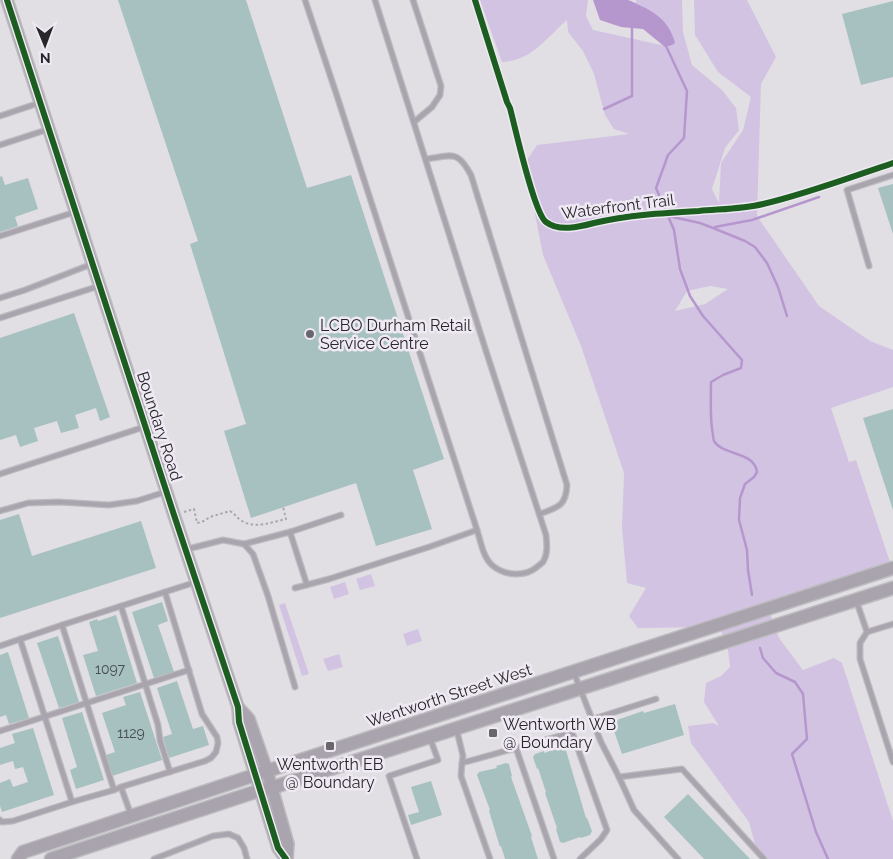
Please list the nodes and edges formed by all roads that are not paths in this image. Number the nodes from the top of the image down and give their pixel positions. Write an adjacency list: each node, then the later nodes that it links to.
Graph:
1 (7, 0): 5 (street, Boundary Road)
2 (305, 0): 25 (lane)
3 (375, 0): 7 (lane)
4 (413, 0): 7 (lane)
5 (41, 102): 6 (lane); 8 (street, Boundary Road)
6 (0, 116)
7 (414, 122): 10 (lane)
8 (50, 129): 9 (lane); 12 (street, Boundary Road)
9 (0, 145)
10 (426, 160): 23 (lane); 23 (lane)
11 (893, 175): 15 (lane)
12 (76, 211): 13 (lane); 14 (street, Boundary Road)
13 (0, 236)
14 (93, 264): 16 (street, Boundary Road); 17 (lane)
15 (869, 266)
16 (100, 285): 18 (lane); 19 (street, Boundary Road)
17 (0, 298)
18 (0, 318)
19 (146, 426): 20 (lane); 21 (street, Boundary Road)
20 (0, 474)
21 (167, 491): 22 (lane); 28 (street, Boundary Road)
22 (0, 512)
23 (540, 514): 25 (lane)
24 (341, 515): 26 (lane)
25 (477, 530): 31 (lane)
26 (290, 532): 27 (lane); 31 (lane)
27 (244, 544): 28 (lane); 45 (lane)
28 (186, 550): 30 (street, Boundary Road)
29 (893, 568): 43 (main road, Wentworth Street West)
30 (197, 582): 34 (lane); 58 (street, Boundary Road)
31 (307, 585): 32 (lane)
32 (295, 588)
33 (893, 588): 35 (main road)
34 (165, 592): 36 (lane); 42 (lane)
35 (856, 600): 39 (lane); 46 (main road)
36 (121, 606): 38 (lane); 44 (lane)
37 (893, 624): 39 (lane)
38 (62, 625): 40 (lane); 48 (lane)
39 (867, 632): 55 (lane)
40 (20, 639): 41 (lane); 49 (lane)
41 (0, 646)
42 (189, 670): 44 (lane); 57 (lane)
43 (574, 672): 46 (lane); 58 (main road, Wentworth Street West)
44 (145, 684): 48 (lane); 57 (lane)
45 (295, 687)
46 (580, 689): 50 (lane); 51 (main road)
47 (656, 699): 50 (lane)
48 (86, 703): 49 (lane); 62 (lane)
49 (45, 716): 52 (lane); 63 (lane)
50 (593, 719): 59 (lane)
51 (456, 729): 53 (main road); 56 (lane)
52 (0, 731)
53 (430, 738): 61 (main road); 71 (lane)
54 (516, 748): 56 (lane); 73 (lane); 74 (lane)
55 (893, 762)
56 (462, 764): 72 (lane)
57 (170, 772): 60 (lane)
58 (261, 773): 61 (street, Boundary Road); 64 (main road, Wentworth Street West)
59 (619, 777): 75 (lane); 76 (lane)
60 (121, 787): 62 (lane); 64 (lane)
61 (266, 789): 67 (main road); 70 (street, Boundary Road)
62 (114, 790): 63 (lane)
63 (72, 802): 65 (lane)
64 (131, 816): 66 (main road, Wentworth Street West)
65 (0, 820)
66 (18, 859)
67 (51, 859)
68 (154, 859): 69 (lane)
69 (247, 859)
70 (286, 859)
71 (417, 859)
72 (490, 859)
73 (554, 859)
74 (580, 859)
75 (678, 859)
76 (764, 859)

